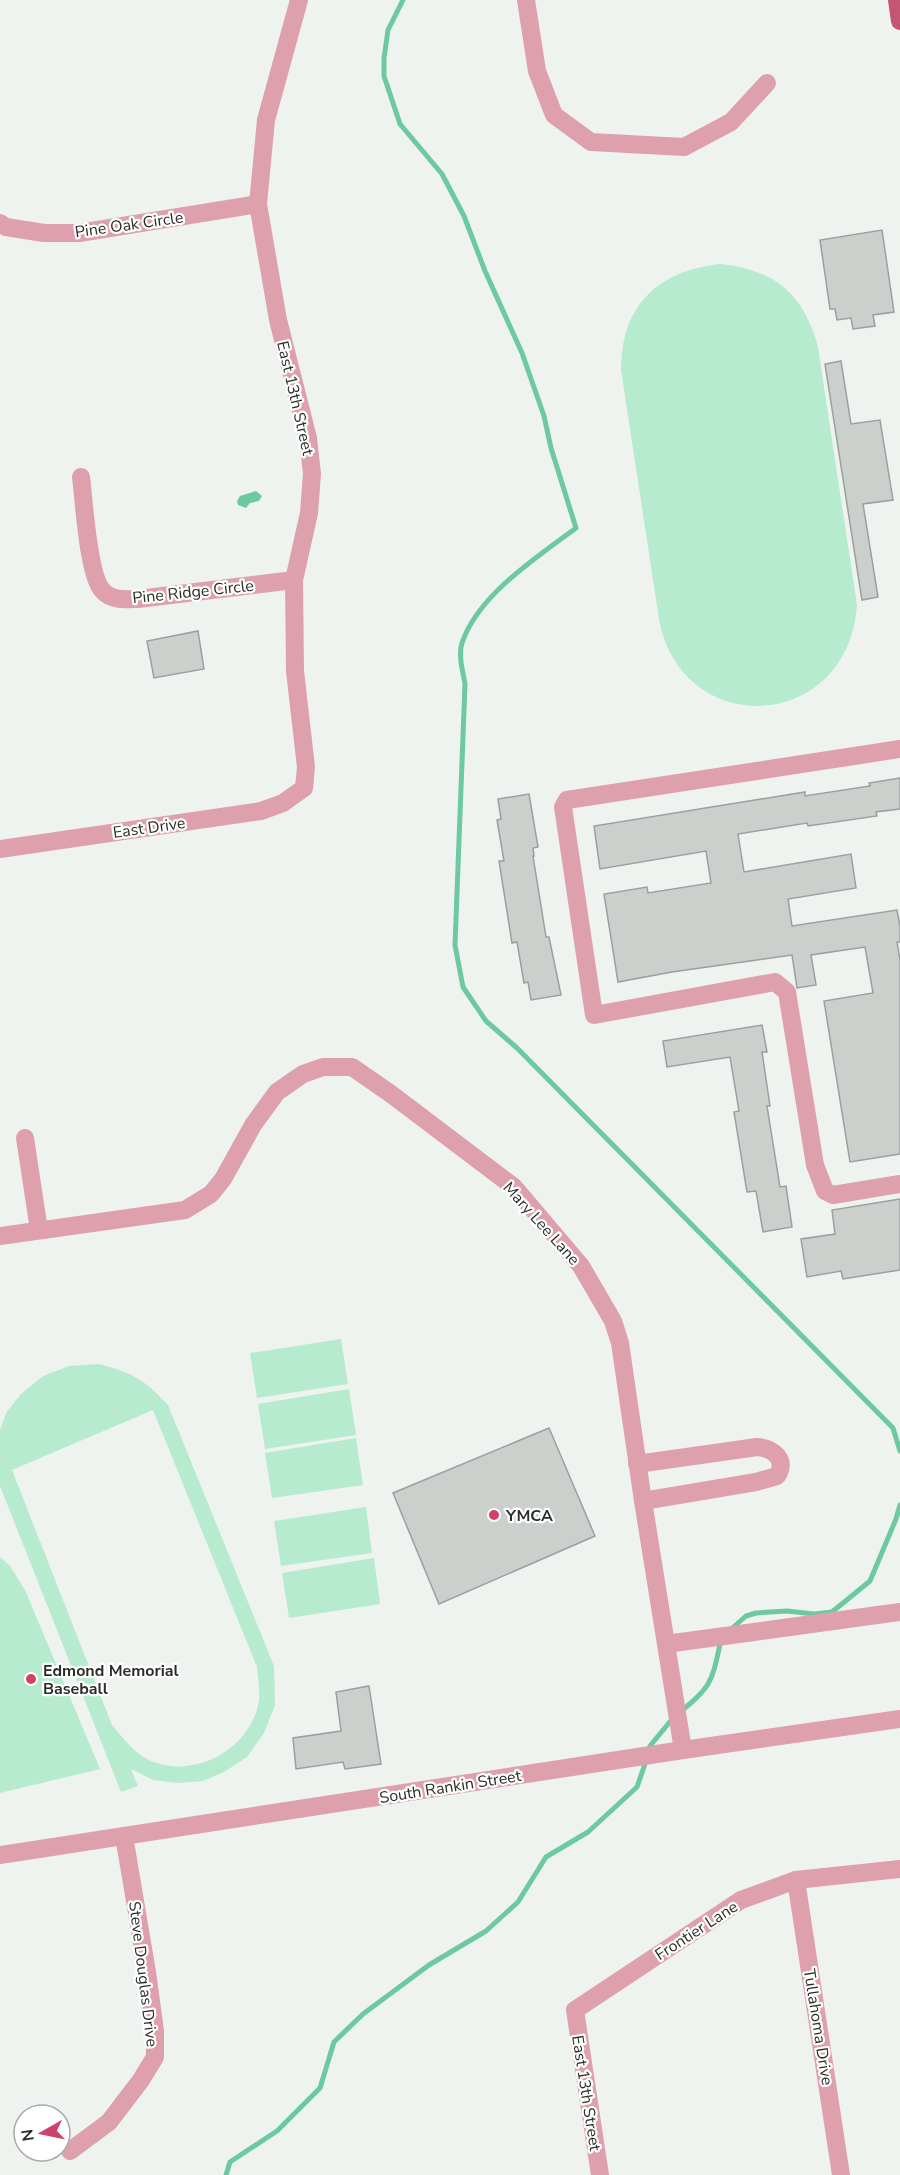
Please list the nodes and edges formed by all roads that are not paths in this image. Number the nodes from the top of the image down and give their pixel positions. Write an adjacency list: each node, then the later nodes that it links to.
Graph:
1 (299, 0): 6 (street, East 13th Street)
2 (526, 0): 5 (street)
3 (897, 0): 4 (main road)
4 (900, 21)
5 (767, 83)
6 (258, 204): 7 (street, Pine Oak Circle); 9 (street, East 13th Street)
7 (0, 223)
8 (81, 477): 9 (street, Pine Ridge Circle)
9 (294, 580): 11 (street, East 13th Street)
10 (900, 749): 14 (street)
11 (295, 795): 12 (street, East Drive)
12 (0, 849)
13 (25, 1138): 15 (street)
14 (900, 1184)
15 (39, 1230): 16 (street, Mary Lee Lane); 17 (street, Mary Lee Lane)
16 (0, 1236)
17 (638, 1464): 18 (street, Mary Lee Lane); 18 (street)
18 (643, 1501): 20 (street, Mary Lee Lane)
19 (900, 1612): 20 (street)
20 (666, 1644): 22 (street, Mary Lee Lane)
21 (900, 1719): 22 (street, South Rankin Street)
22 (683, 1750): 23 (street, South Rankin Street)
23 (124, 1836): 24 (street, South Rankin Street); 28 (street, Steve Douglas Drive)
24 (0, 1855)
25 (900, 1869): 26 (street, Frontier Lane)
26 (796, 1880): 27 (street, Frontier Lane); 30 (street, Tullahoma Drive)
27 (575, 2010): 29 (street, East 13th Street)
28 (72, 2150)
29 (600, 2175)
30 (841, 2175)

